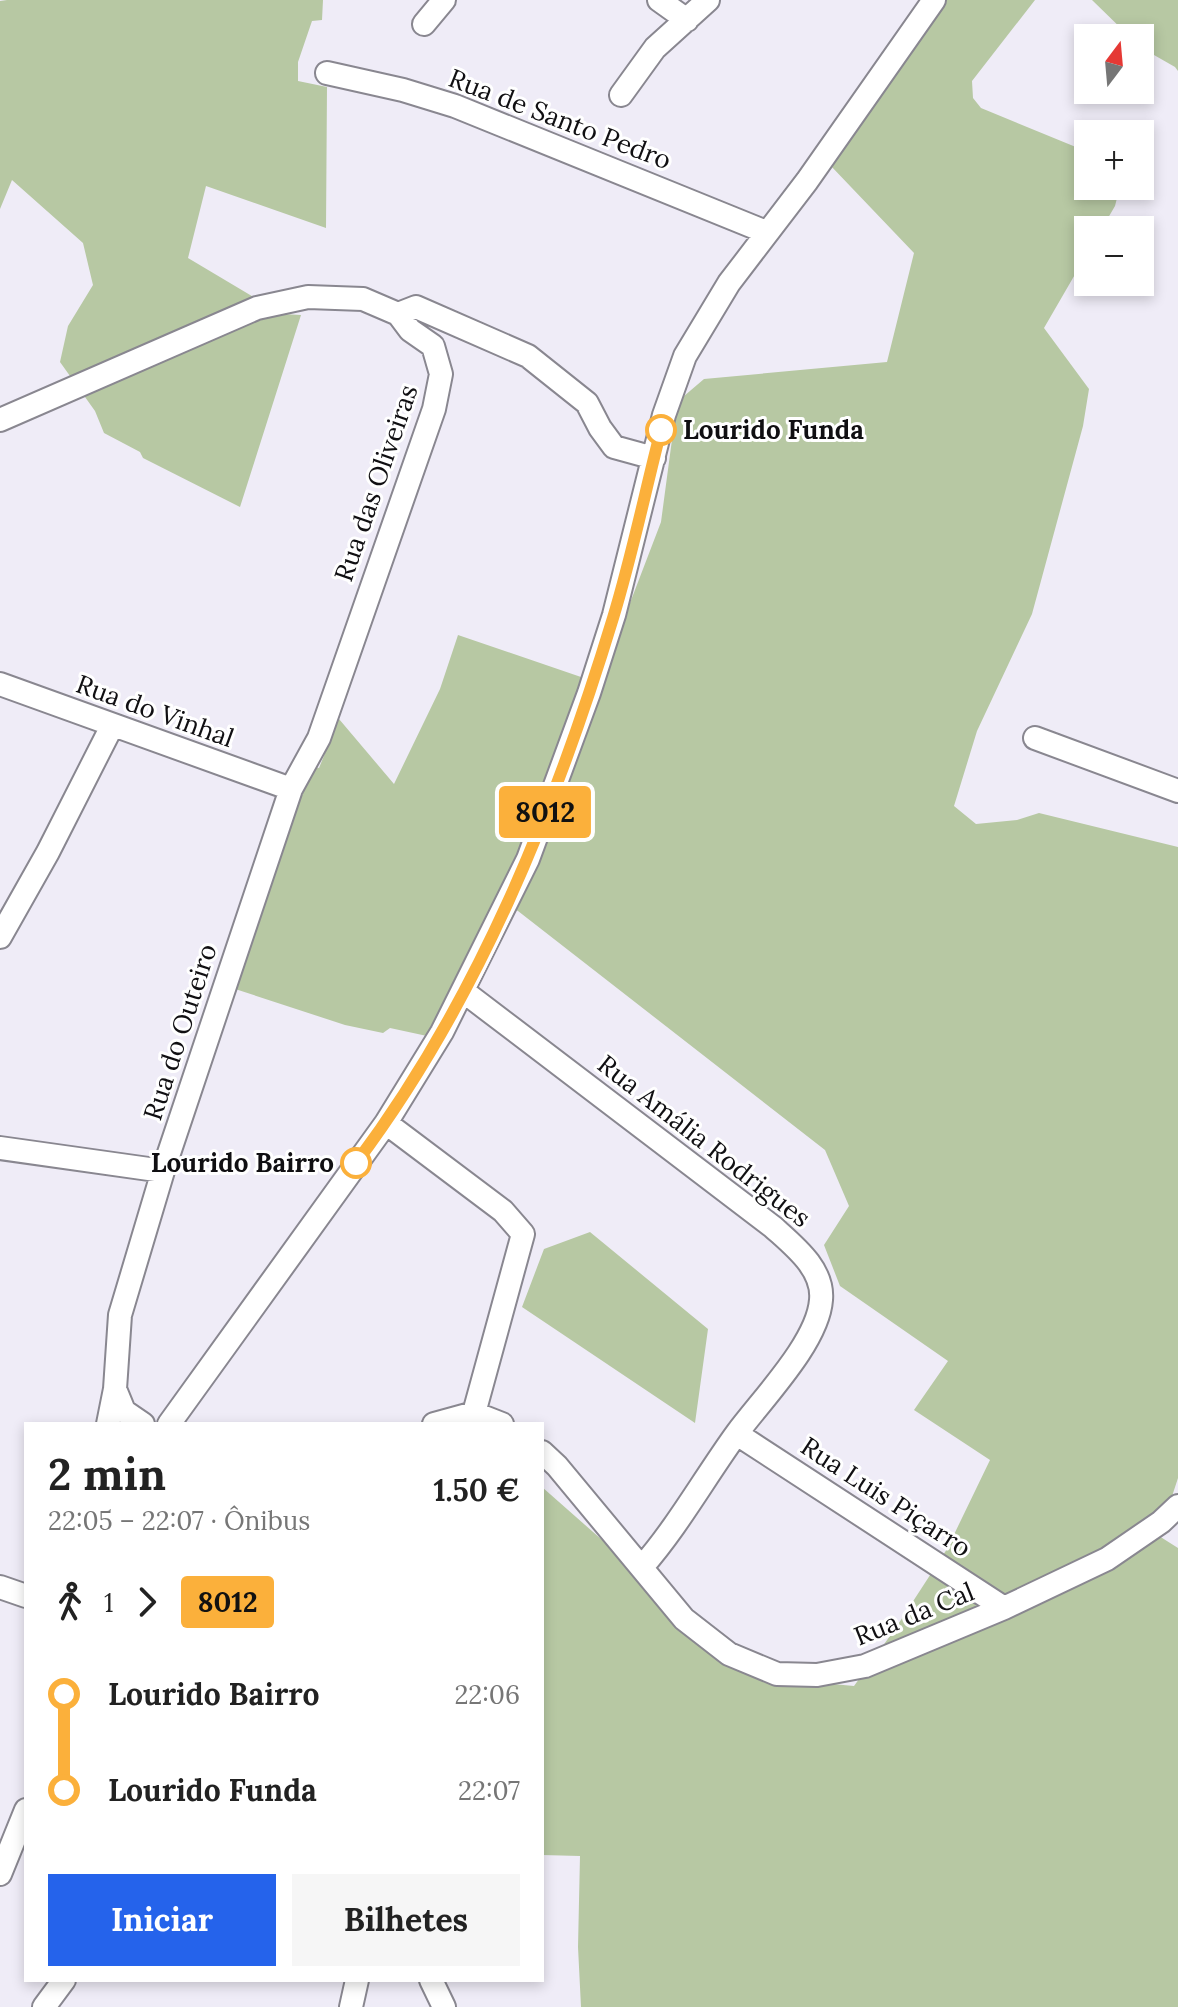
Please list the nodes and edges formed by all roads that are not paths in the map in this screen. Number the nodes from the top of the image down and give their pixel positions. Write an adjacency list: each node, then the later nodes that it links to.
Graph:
1 (444, 0): 6 (street)
2 (659, 0): 5 (street)
3 (708, 0): 5 (street)
4 (934, 0): 9 (street)
5 (687, 20): 8 (street)
6 (424, 24)
7 (327, 73): 9 (street, Rua de Santo Pedro)
8 (621, 95)
9 (766, 232): 12 (street)
10 (398, 314): 11 (street); 12 (street); 16 (street, Rua das Oliveiras)
11 (0, 420)
12 (654, 458): 19 (street)
13 (0, 684): 14 (street, Rua do Vinhal)
14 (112, 726): 16 (street, Rua do Vinhal); 18 (street)
15 (1035, 738): 17 (street)
16 (291, 789): 22 (street, Rua do Outeiro)
17 (1178, 791)
18 (0, 937)
19 (463, 991): 20 (street); 30 (street, Rua Amália Rodrigues)
20 (386, 1123): 24 (street); 27 (street)
21 (0, 1148): 22 (street)
22 (163, 1171): 23 (street, Rua do Outeiro)
23 (115, 1389): 25 (street, Rua do Outeiro); 26 (street)
24 (474, 1413): 28 (street); 29 (street)
25 (108, 1422)
26 (140, 1422)
27 (170, 1422)
28 (441, 1422)
29 (497, 1422)
30 (737, 1434): 33 (street, Rua Amália Rodrigues); 36 (street, Rua Luis Piçarro)
31 (544, 1454): 33 (street, Rua da Cal)
32 (1178, 1506): 36 (street, Rua da Cal)
33 (642, 1567): 36 (street, Rua da Cal)
34 (0, 1587): 35 (street)
35 (24, 1595)
36 (1004, 1608)
37 (24, 1818): 38 (street)
38 (12, 1864)
39 (357, 1982): 43 (street)
40 (432, 1982): 44 (street)
41 (63, 1991): 42 (street)
42 (44, 2007)
43 (351, 2007)
44 (444, 2007)

